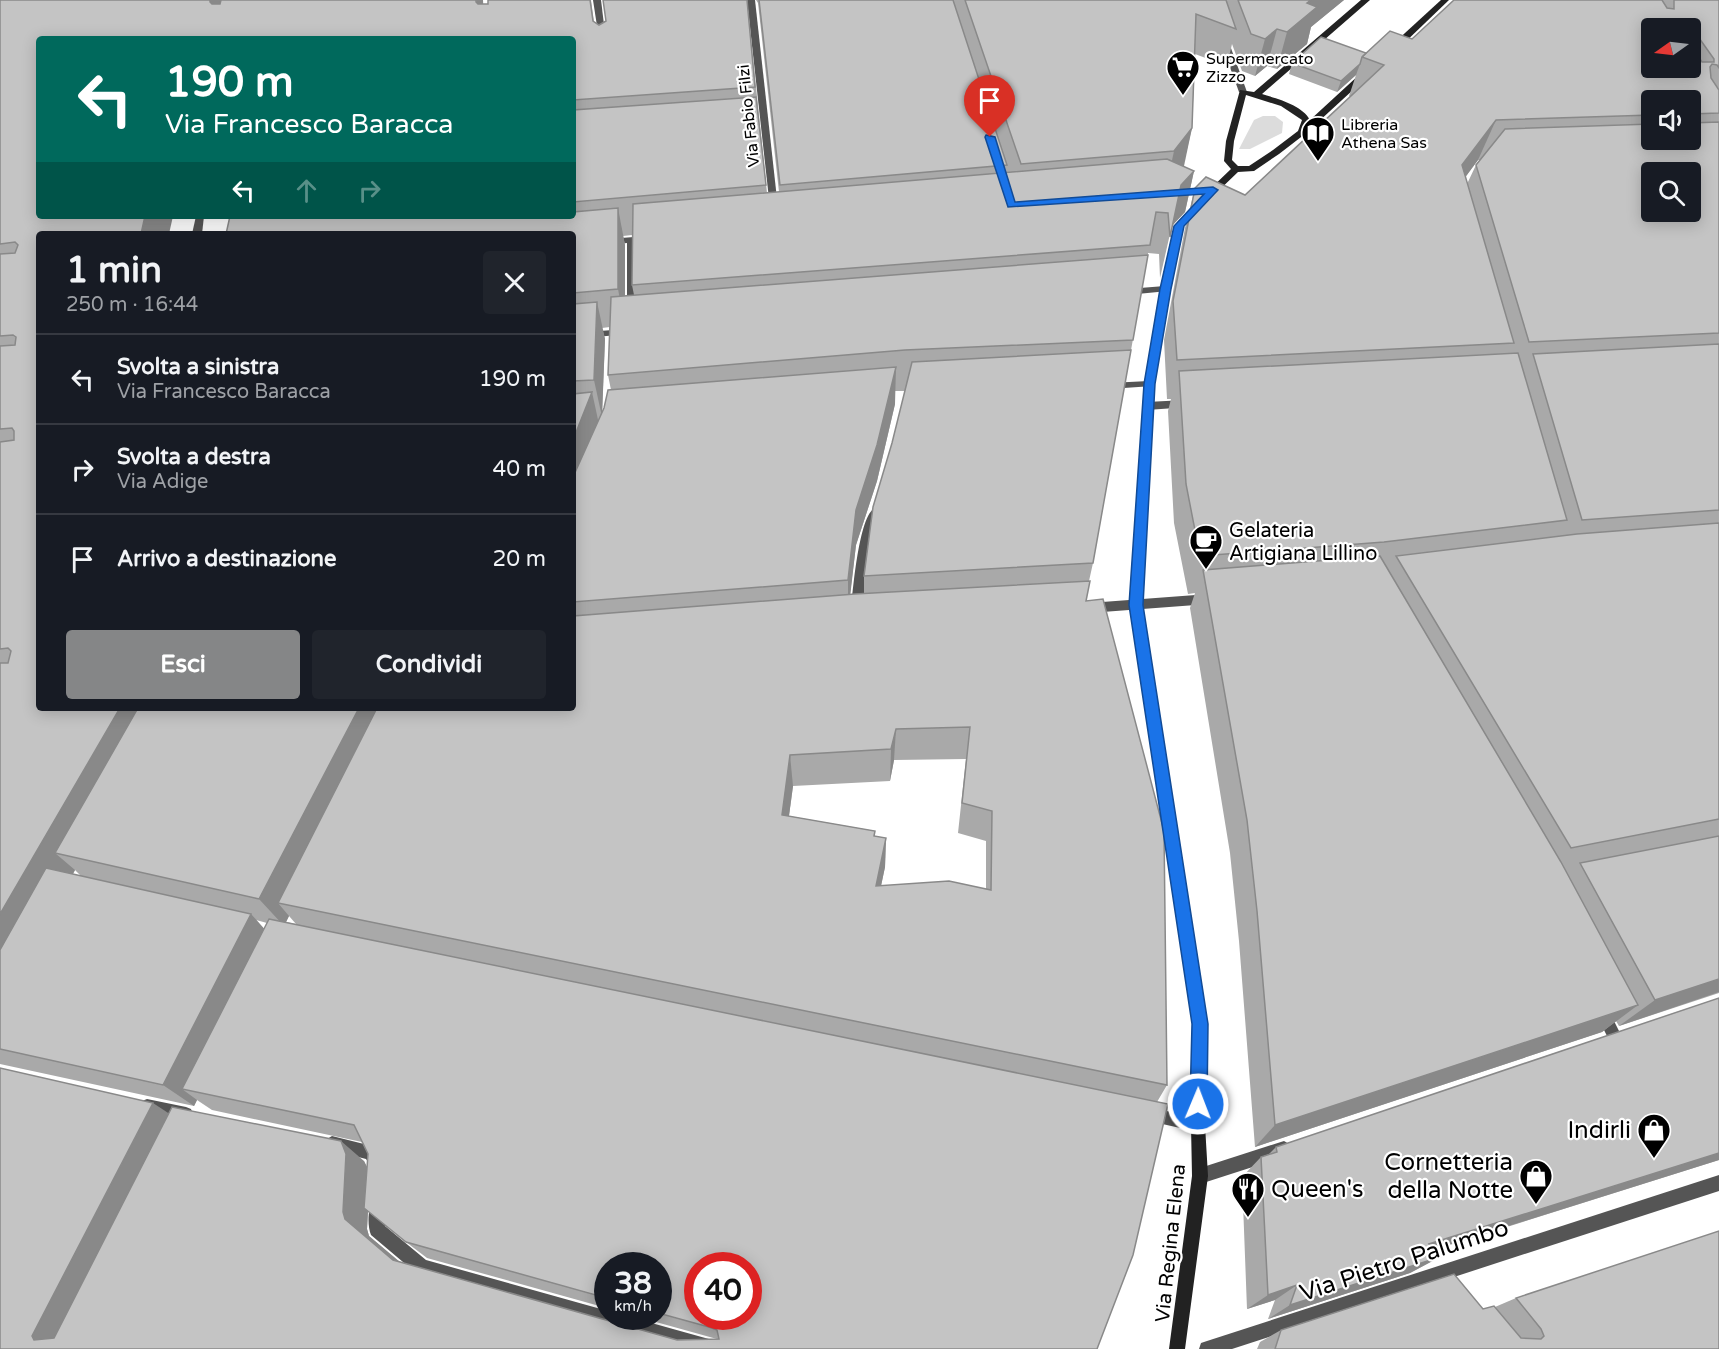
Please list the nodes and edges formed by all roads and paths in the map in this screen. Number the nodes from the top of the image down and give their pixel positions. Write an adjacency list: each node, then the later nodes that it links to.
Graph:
1 (597, 0): 7 (street)
2 (1366, 0): 11 (street)
3 (1445, 0): 8 (street)
4 (751, 4): 5 (street); 12 (street, Via Fabio Filzi)
5 (763, 7)
6 (1221, 31): 10 (street)
7 (604, 46)
8 (1386, 55)
9 (1369, 71): 14 (street)
10 (1243, 92): 11 (street); 15 (street)
11 (1256, 95): 14 (street)
12 (764, 129): 13 (street); 16 (street, Via Fabio Filzi)
13 (752, 130)
14 (1302, 132): 15 (street)
15 (1236, 169): 20 (street, Via Regina Elena)
16 (775, 217)
17 (654, 238): 18 (street)
18 (632, 240): 19 (street); 22 (street)
19 (597, 243)
20 (1165, 289): 21 (street); 23 (street, Via Regina Elena)
21 (1118, 293)
22 (576, 336)
23 (1149, 384): 24 (street); 26 (street, Via Regina Elena)
24 (1102, 387)
25 (1195, 404): 26 (street)
26 (1147, 406): 29 (street, Via Regina Elena)
27 (877, 503): 31 (street)
28 (1216, 599): 29 (street)
29 (1136, 605): 30 (street); 37 (street, Via Regina Elena)
30 (1077, 609)
31 (861, 621)
32 (1594, 998): 33 (street)
33 (1615, 1037)
34 (128, 1101): 36 (street)
35 (1140, 1113): 37 (street)
36 (196, 1122)
37 (1198, 1125): 40 (street, Via Regina Elena)
38 (314, 1140): 44 (street)
39 (1293, 1146): 40 (street)
40 (1200, 1176): 45 (street, Via Regina Elena)
41 (1719, 1183): 42 (street, Via Pietro Palumbo)
42 (1438, 1274): 43 (street); 46 (street, Via Pietro Palumbo)
43 (1451, 1291)
44 (716, 1349)
45 (1178, 1349)
46 (1207, 1349)

